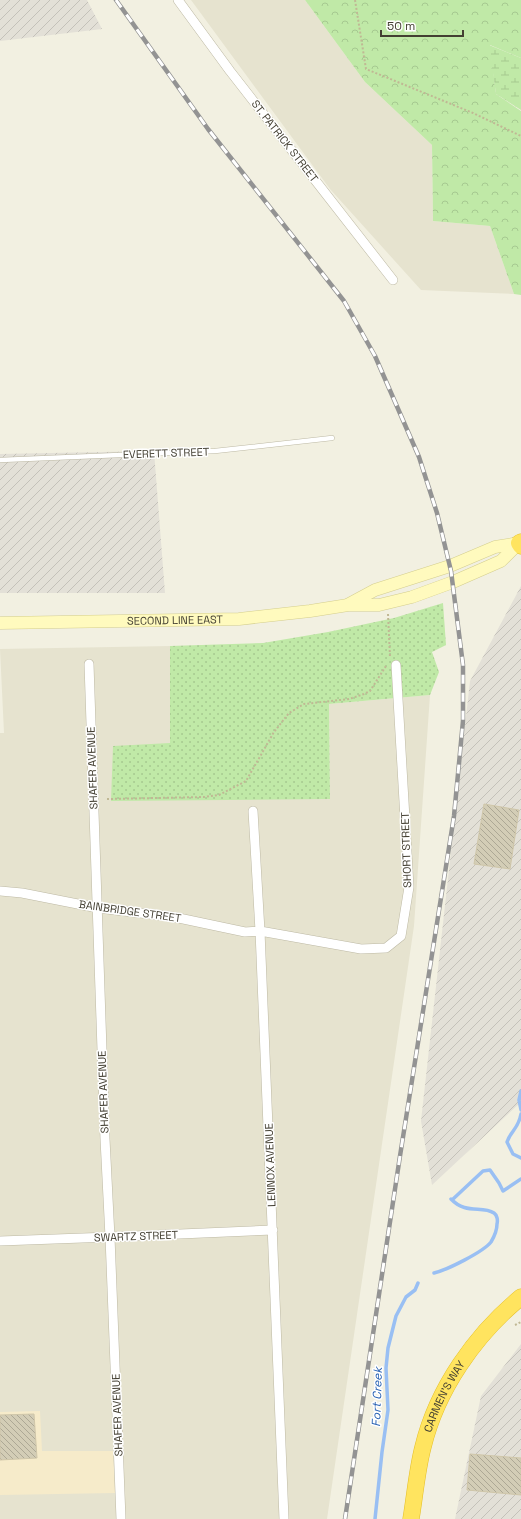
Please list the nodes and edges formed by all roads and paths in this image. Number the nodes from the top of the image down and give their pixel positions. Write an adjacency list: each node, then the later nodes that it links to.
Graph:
1 (178, 0): 4 (street, ST. PATRICK STREET)
2 (355, 0): 3 (path)
3 (521, 136)
4 (393, 280)
5 (332, 438): 6 (lane, EVERETT STREET)
6 (0, 460)
7 (520, 543): 8 (main road, SECOND LINE EAST); 8 (main road, SECOND LINE EAST)
8 (348, 605): 10 (main road, SECOND LINE EAST)
9 (388, 612): 13 (path)
10 (0, 623)
11 (88, 664): 16 (street, SHAFER AVENUE)
12 (396, 665): 17 (street, SHORT STREET)
13 (107, 800)
14 (253, 811): 17 (street, LENNOX AVENUE)
15 (0, 892): 16 (street, BAINBRIDGE STREET)
16 (98, 908): 17 (street, BAINBRIDGE STREET); 19 (street, SHAFER AVENUE)
17 (260, 931): 18 (street, LENNOX AVENUE)
18 (273, 1230): 19 (street, SWARTZ STREET); 25 (street, LENNOX AVENUE)
19 (110, 1237): 20 (street, SWARTZ STREET); 24 (street, SHAFER AVENUE)
20 (0, 1241)
21 (521, 1297): 26 (highway, CARMEN'S WAY)
22 (521, 1322): 23 (path)
23 (514, 1325)
24 (121, 1519)
25 (284, 1519)
26 (411, 1519)

